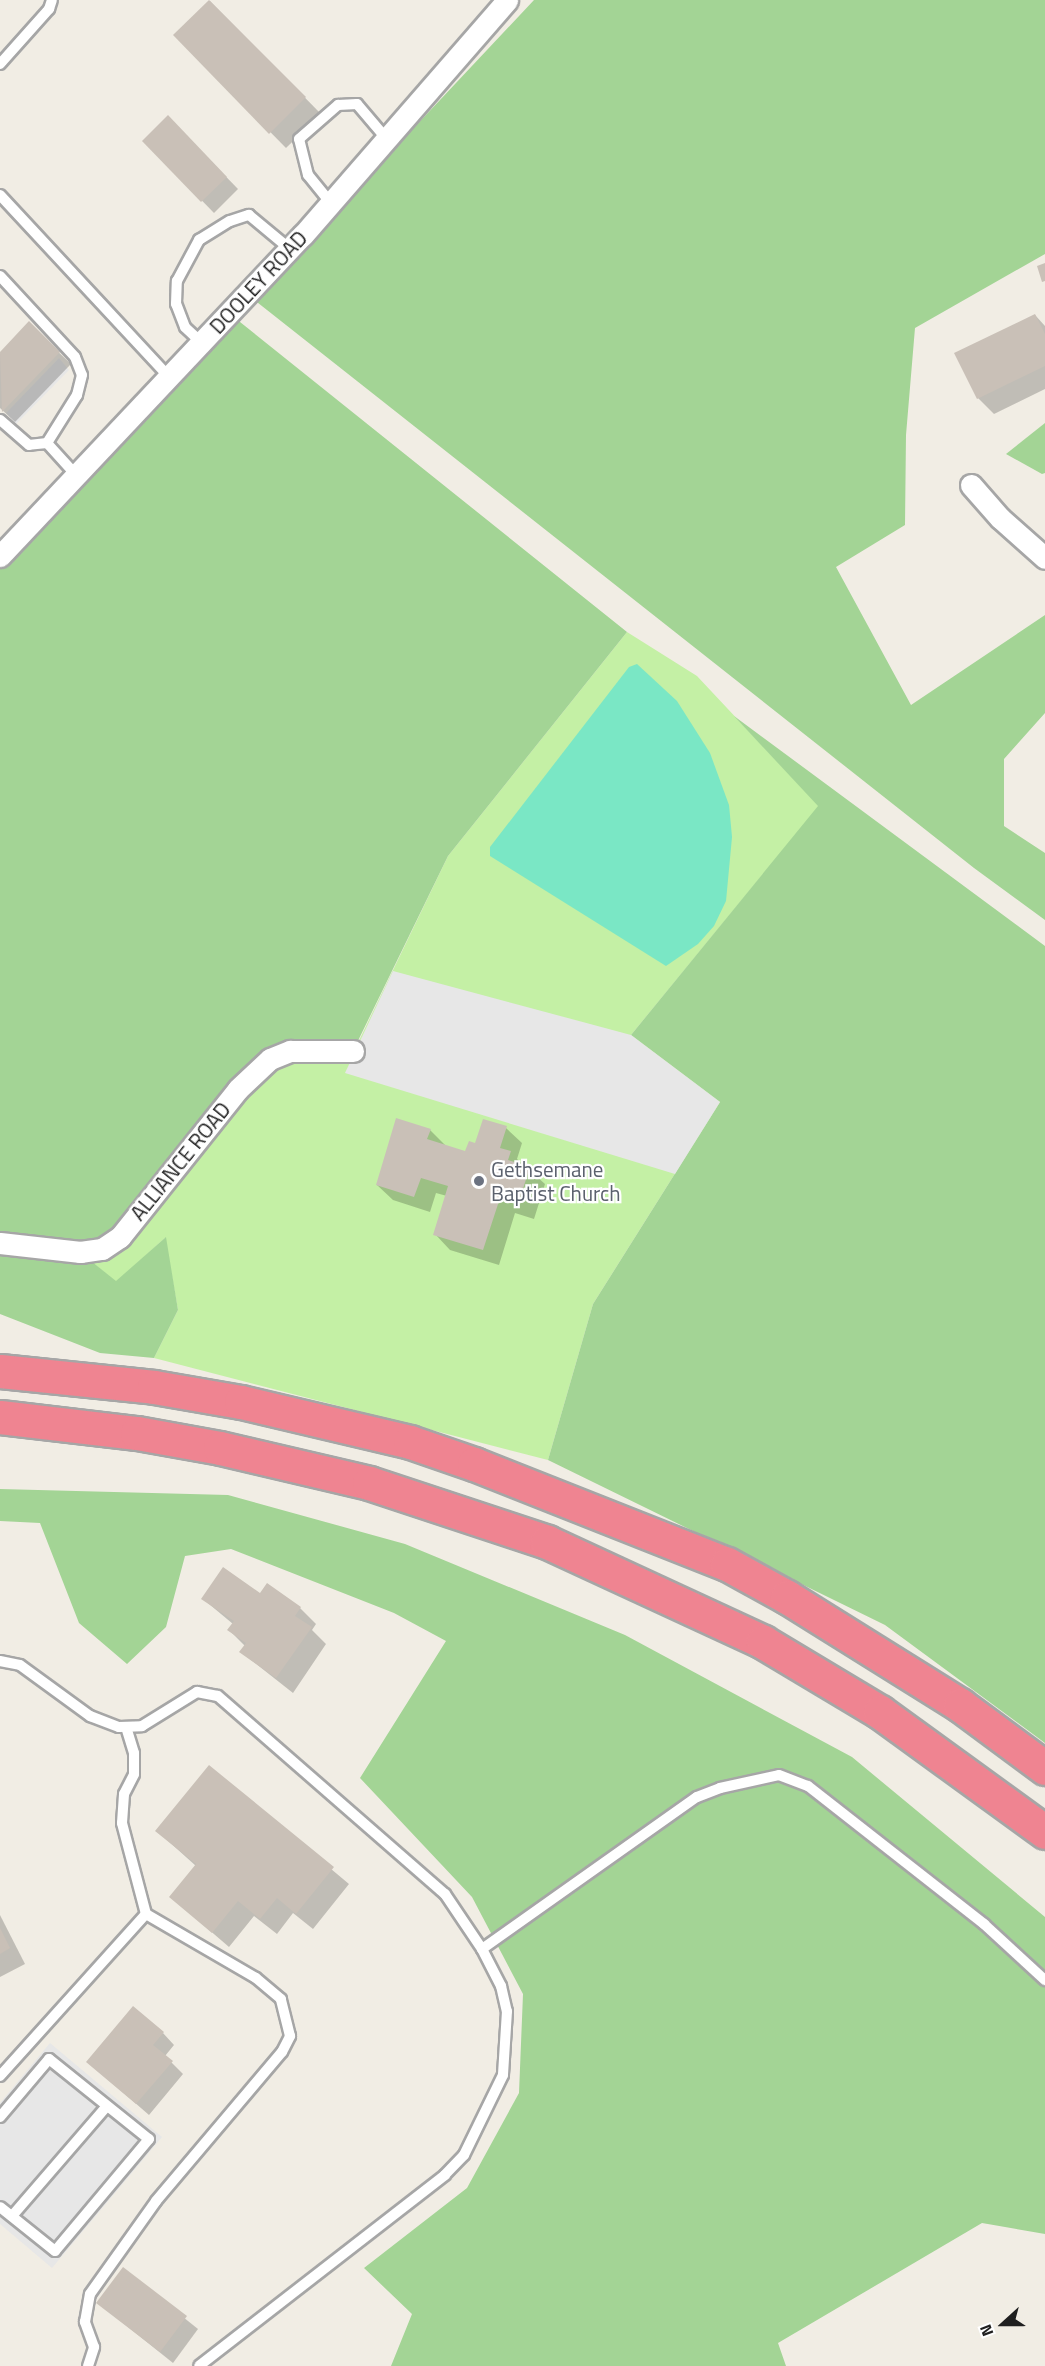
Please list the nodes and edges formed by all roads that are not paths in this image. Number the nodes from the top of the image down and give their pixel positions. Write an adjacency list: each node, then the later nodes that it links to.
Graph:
1 (52, 0): 3 (lane)
2 (502, 2): 4 (street, DOOLEY ROAD)
3 (0, 64)
4 (386, 137): 6 (street, DOOLEY ROAD); 6 (lane)
5 (0, 195): 10 (lane)
6 (330, 202): 7 (street, DOOLEY ROAD)
7 (290, 249): 9 (street, DOOLEY ROAD); 9 (lane)
8 (0, 276): 12 (lane)
9 (202, 344): 10 (street, DOOLEY ROAD)
10 (170, 378): 13 (street, DOOLEY ROAD)
11 (0, 420): 12 (lane)
12 (46, 443): 13 (lane)
13 (77, 476): 15 (street, DOOLEY ROAD)
14 (972, 485): 16 (street)
15 (0, 556)
16 (1045, 558)
17 (354, 1051): 18 (street, ALLIANCE ROAD)
18 (0, 1243)
19 (0, 1371): 23 (highway)
20 (0, 1418): 24 (highway)
21 (0, 1661): 22 (lane)
22 (126, 1727): 25 (lane); 26 (lane)
23 (1045, 1768)
24 (1045, 1832)
25 (146, 1914): 28 (lane); 33 (lane)
26 (482, 1949): 27 (lane); 34 (lane)
27 (1045, 1980)
28 (0, 2076)
29 (107, 2106): 30 (lane); 32 (lane); 32 (lane)
30 (0, 2117)
31 (0, 2207): 32 (lane)
32 (12, 2216)
33 (88, 2366)
34 (199, 2366)

